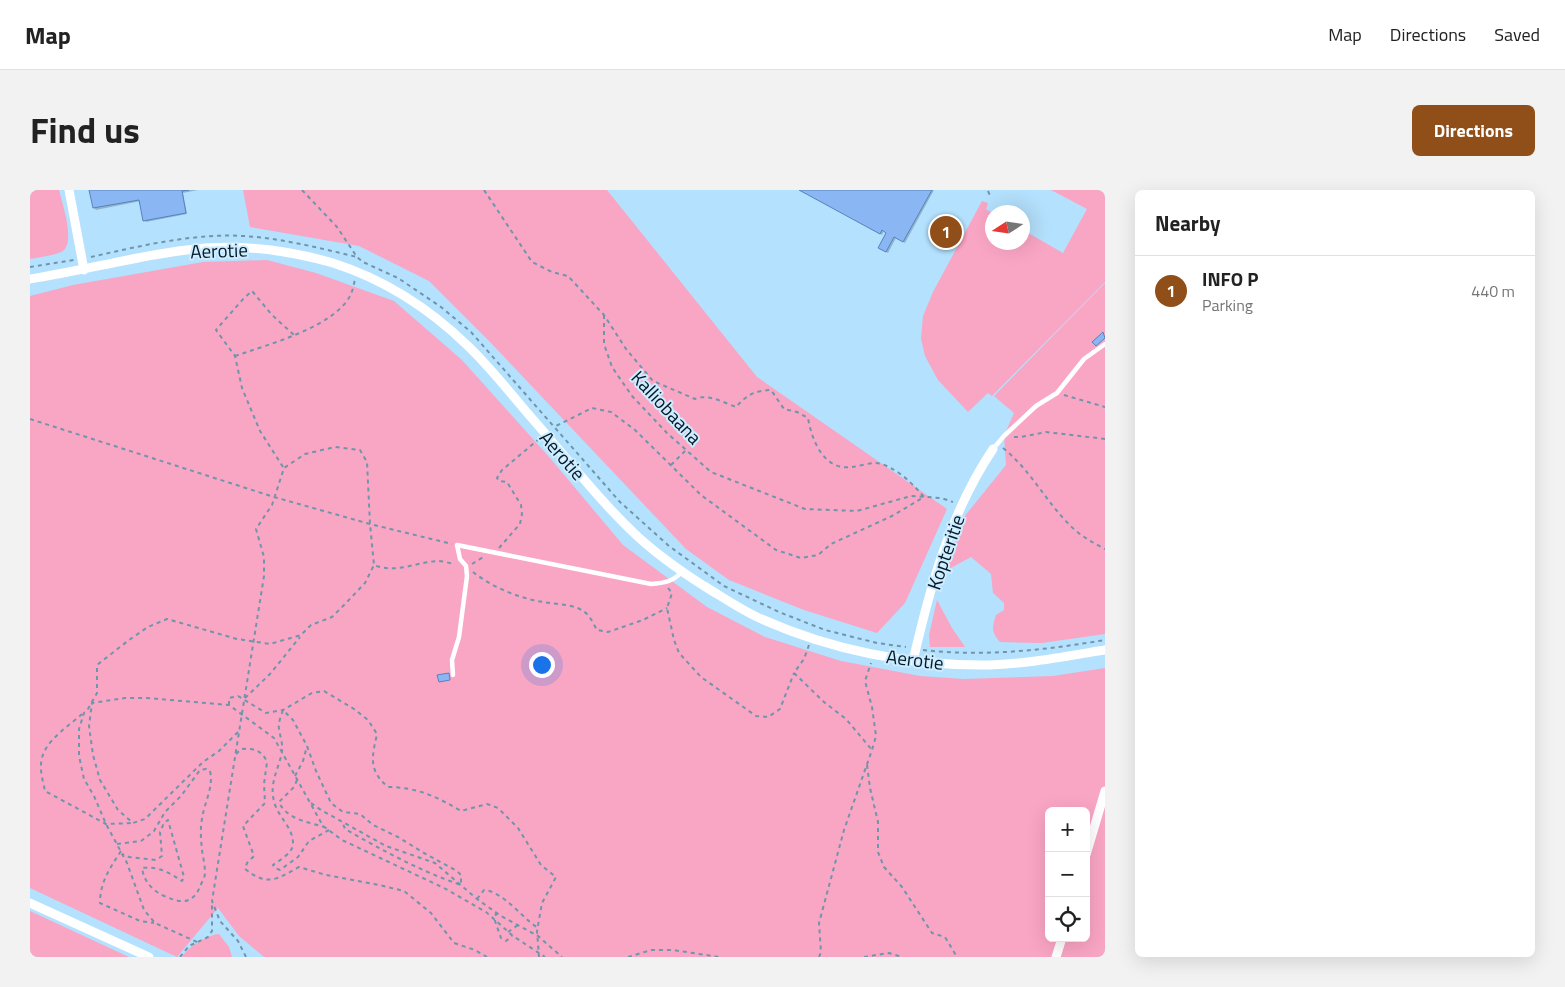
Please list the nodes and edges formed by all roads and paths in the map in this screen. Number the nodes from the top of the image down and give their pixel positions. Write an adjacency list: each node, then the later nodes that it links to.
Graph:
1 (69, 190): 6 (street)
2 (302, 190): 16 (path)
3 (484, 190): 9 (path)
4 (988, 190): 5 (path)
5 (991, 198)
6 (84, 270): 7 (street, Aerotie); 8 (street, Aerotie)
7 (357, 272): 10 (path); 17 (street, Aerotie)
8 (30, 279)
9 (604, 315): 21 (path, Kalliobaana); 25 (path)
10 (294, 335): 12 (path); 12 (path)
11 (1105, 344): 13 (lane)
12 (235, 356): 23 (path)
13 (1056, 393): 14 (path); 18 (lane)
14 (1105, 407)
15 (30, 419): 24 (path)
16 (554, 427): 22 (path); 40 (path)
17 (545, 434): 30 (path); 33 (street, Aerotie)
18 (1004, 436): 19 (path); 20 (lane)
19 (1105, 439)
20 (995, 446): 26 (street, Kopteritie); 29 (path)
21 (686, 450): 22 (path); 25 (path, Kalliobaana)
22 (672, 465): 25 (path)
23 (284, 468): 24 (path); 27 (path)
24 (274, 497): 27 (path); 39 (path)
25 (924, 497): 26 (path, Kalliobaana)
26 (961, 505): 41 (street, Kopteritie)
27 (370, 524): 28 (path); 31 (path)
28 (458, 545): 30 (lane); 32 (lane)
29 (1105, 549)
30 (490, 552): 34 (lane); 35 (path)
31 (374, 565): 32 (path); 36 (path)
32 (466, 566): 46 (lane)
33 (682, 572): 34 (lane); 37 (street, Aerotie)
34 (664, 583): 35 (path)
35 (667, 608): 45 (path)
36 (301, 635): 39 (path); 47 (path)
37 (812, 638): 43 (street, Aerotie); 45 (path)
38 (1105, 640): 41 (path)
39 (253, 641): 47 (path); 48 (path)
40 (877, 643): 41 (path); 43 (path)
41 (916, 649): 44 (street, Kopteritie)
42 (1105, 650): 44 (street, Aerotie)
43 (874, 654): 44 (street, Aerotie); 55 (path)
44 (913, 661)
45 (794, 673): 55 (path)
46 (453, 676)
47 (244, 699): 49 (path); 50 (path); 52 (path)
48 (92, 703): 49 (path); 51 (path); 64 (path)
49 (229, 705): 52 (path)
50 (283, 710): 54 (path); 56 (path); 77 (path)
51 (84, 713): 63 (path); 63 (path)
52 (242, 715): 53 (path); 56 (path)
53 (239, 731): 57 (path); 64 (path)
54 (307, 746): 59 (path); 69 (path)
55 (872, 750): 58 (path)
56 (282, 752): 59 (path); 65 (path)
57 (236, 754): 71 (path); 87 (path)
58 (867, 764): 92 (path); 95 (path)
59 (296, 778): 61 (path); 65 (path)
60 (1105, 790): 67 (street)
61 (309, 801): 62 (path); 65 (path)
62 (342, 821): 69 (path); 69 (path)
63 (106, 824): 64 (path); 66 (path)
64 (133, 824)
65 (327, 829): 74 (path)
66 (117, 844): 68 (path); 68 (path)
67 (1087, 852)
68 (122, 853): 75 (path); 75 (path)
69 (461, 885): 70 (path)
70 (477, 899): 73 (path); 77 (path)
71 (212, 901): 81 (path); 86 (path)
72 (30, 903): 84 (street)
73 (496, 912): 74 (path); 76 (path)
74 (495, 921): 78 (path); 79 (path)
75 (155, 924): 81 (path)
76 (518, 925): 78 (path); 80 (path)
77 (538, 928): 80 (path)
78 (508, 932): 79 (path)
79 (513, 936): 83 (path)
80 (538, 936): 83 (path); 89 (path)
81 (197, 942): 85 (path)
82 (1061, 942): 96 (street)
83 (540, 955): 88 (path)
84 (149, 957)
85 (180, 957)
86 (246, 957)
87 (486, 957)
88 (545, 957)
89 (562, 957)
90 (628, 957): 91 (path)
91 (719, 957)
92 (819, 957)
93 (864, 957): 94 (path)
94 (902, 957)
95 (957, 957)
96 (1056, 957)

